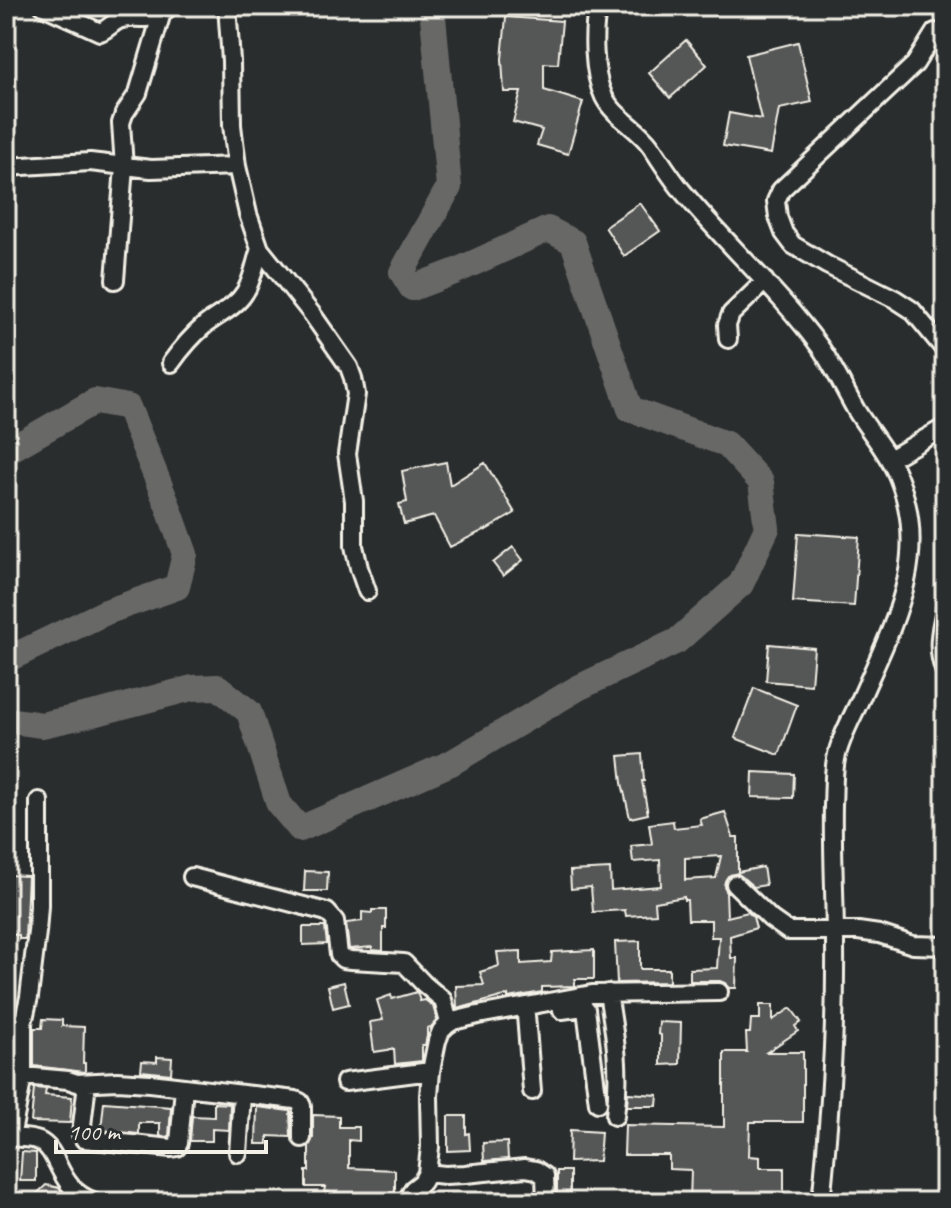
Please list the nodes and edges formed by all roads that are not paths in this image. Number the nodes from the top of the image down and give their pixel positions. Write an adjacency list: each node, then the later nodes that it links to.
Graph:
1 (43, 6): 4 (street)
2 (227, 6): 6 (street)
3 (598, 6): 11 (street)
4 (165, 11): 8 (street)
5 (935, 32): 13 (street)
6 (237, 166): 8 (street); 9 (street)
7 (6, 167): 8 (street)
8 (124, 167): 10 (street)
9 (260, 249): 14 (street); 17 (street)
10 (115, 280)
11 (765, 281): 12 (street); 16 (street)
12 (728, 339)
13 (945, 350)
14 (171, 363)
15 (945, 427): 16 (street)
16 (890, 459): 23 (street)
17 (367, 591)
18 (945, 610): 19 (street)
19 (945, 672)
20 (39, 801): 30 (street)
21 (192, 877): 28 (street)
22 (735, 884): 23 (street)
23 (835, 937): 24 (street); 46 (street)
24 (945, 946)
25 (719, 992): 26 (street)
26 (608, 993): 27 (street); 37 (street)
27 (526, 1011): 28 (street); 34 (street); 36 (street)
28 (453, 1021): 29 (street)
29 (431, 1071): 31 (street); 41 (street)
30 (23, 1076): 32 (street); 38 (street)
31 (345, 1082)
32 (87, 1083): 33 (street); 33 (street)
33 (184, 1088): 35 (street)
34 (532, 1091)
35 (242, 1095): 39 (street); 40 (street)
36 (598, 1103)
37 (615, 1116)
38 (8, 1138): 42 (street)
39 (302, 1138)
40 (238, 1153)
41 (427, 1173): 44 (street); 45 (street)
42 (71, 1196): 43 (street)
43 (95, 1202)
44 (406, 1202)
45 (546, 1202)
46 (821, 1202)

